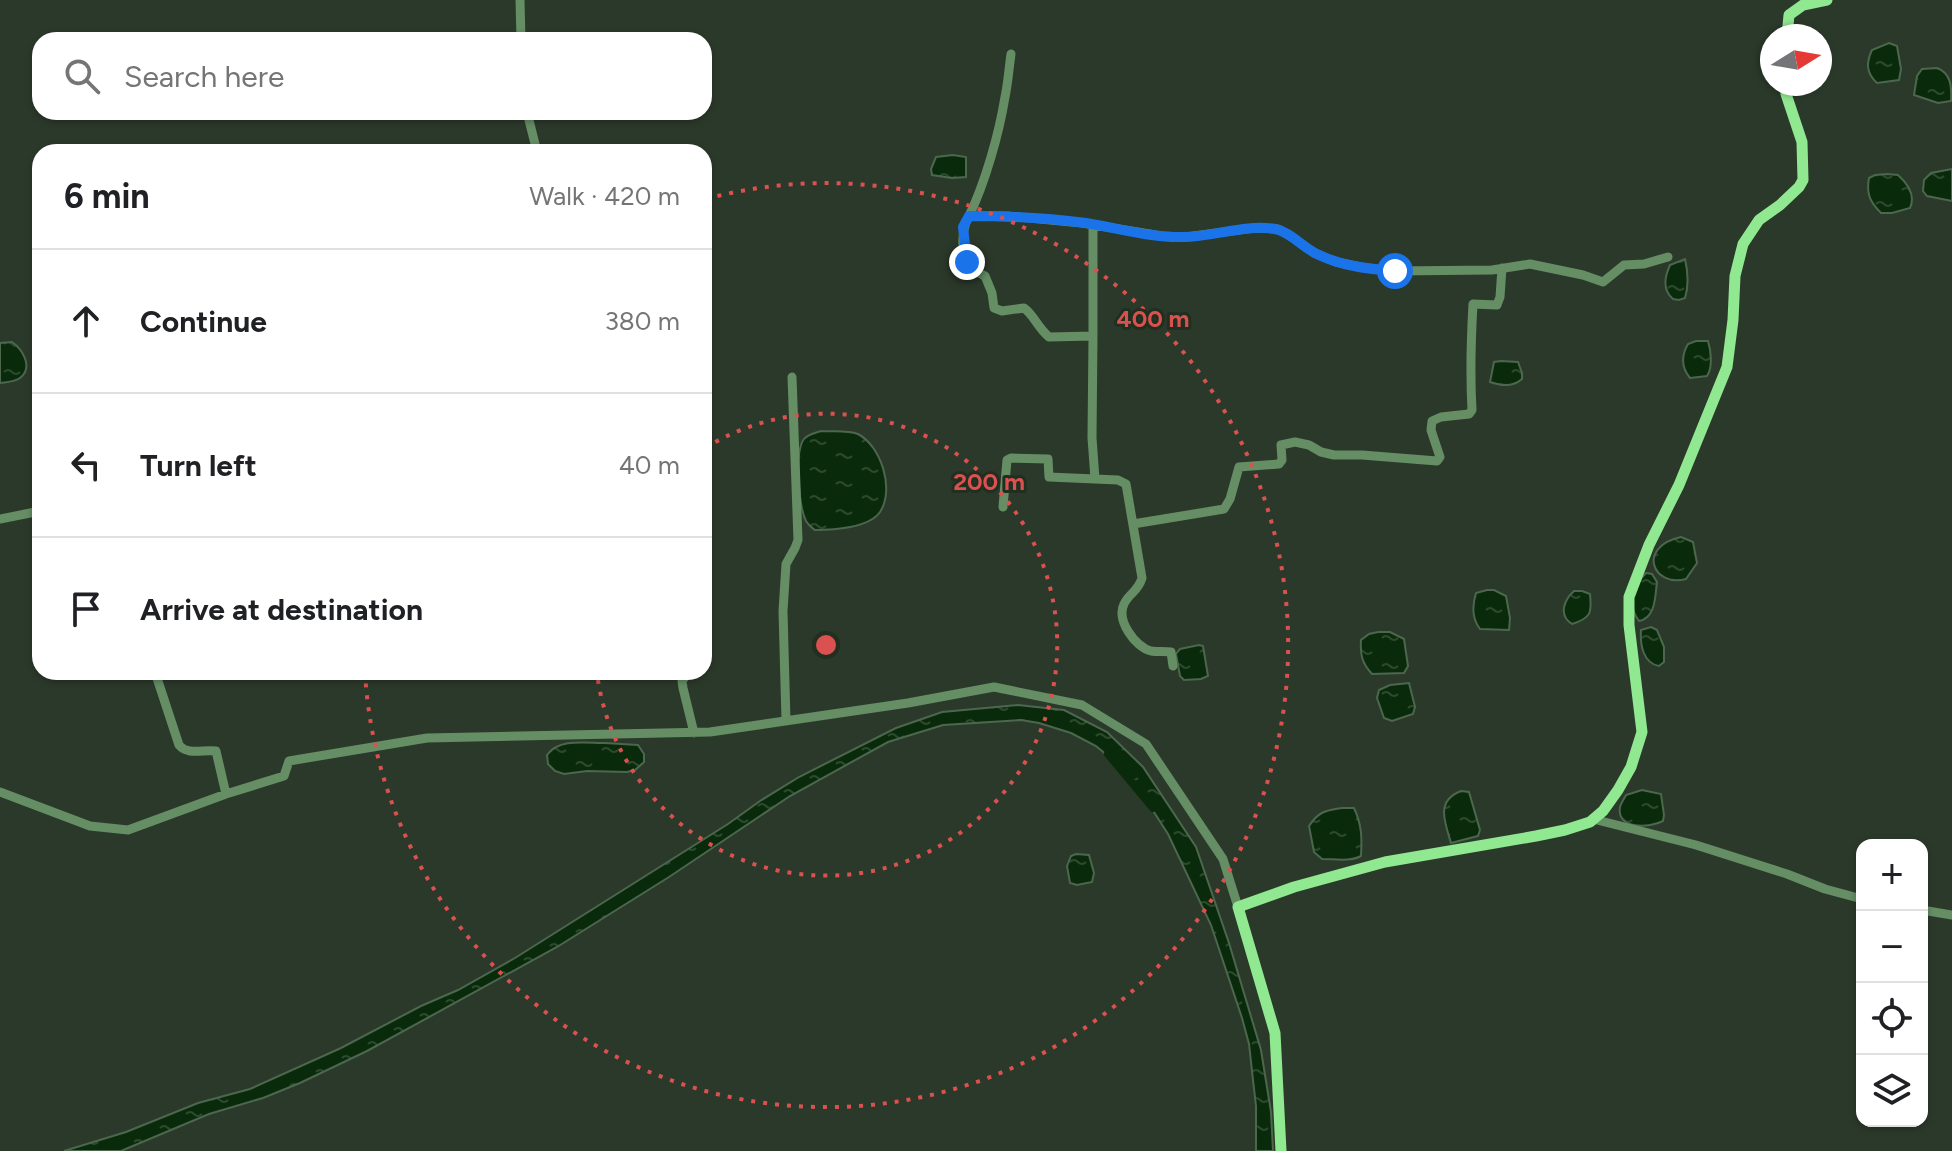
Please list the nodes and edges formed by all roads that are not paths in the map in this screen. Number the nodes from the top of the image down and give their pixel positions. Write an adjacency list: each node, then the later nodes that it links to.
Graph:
1 (520, 0): 4 (street)
2 (1827, 0): 3 (main road)
3 (1788, 24)
4 (521, 32)
5 (1011, 54): 9 (street)
6 (1787, 96): 27 (main road)
7 (529, 120): 8 (street)
8 (535, 144)
9 (969, 216): 10 (street); 13 (street)
10 (1093, 225): 12 (street); 13 (street)
11 (1668, 257): 12 (street)
12 (1502, 268): 19 (street)
13 (1093, 336): 15 (street)
14 (792, 377): 23 (street)
15 (1095, 479): 16 (street); 19 (street)
16 (1003, 507)
17 (32, 513): 18 (street)
18 (0, 519)
19 (1133, 524): 20 (street)
20 (1173, 666)
21 (158, 680): 26 (street)
22 (684, 680): 24 (street)
23 (786, 721): 24 (street); 29 (street)
24 (694, 733): 26 (street)
25 (0, 792): 26 (street)
26 (226, 794)
27 (1593, 819): 28 (street); 29 (main road)
28 (1856, 897)
29 (1238, 907): 32 (main road)
30 (1928, 911): 31 (street)
31 (1952, 915)
32 (1281, 1151)

